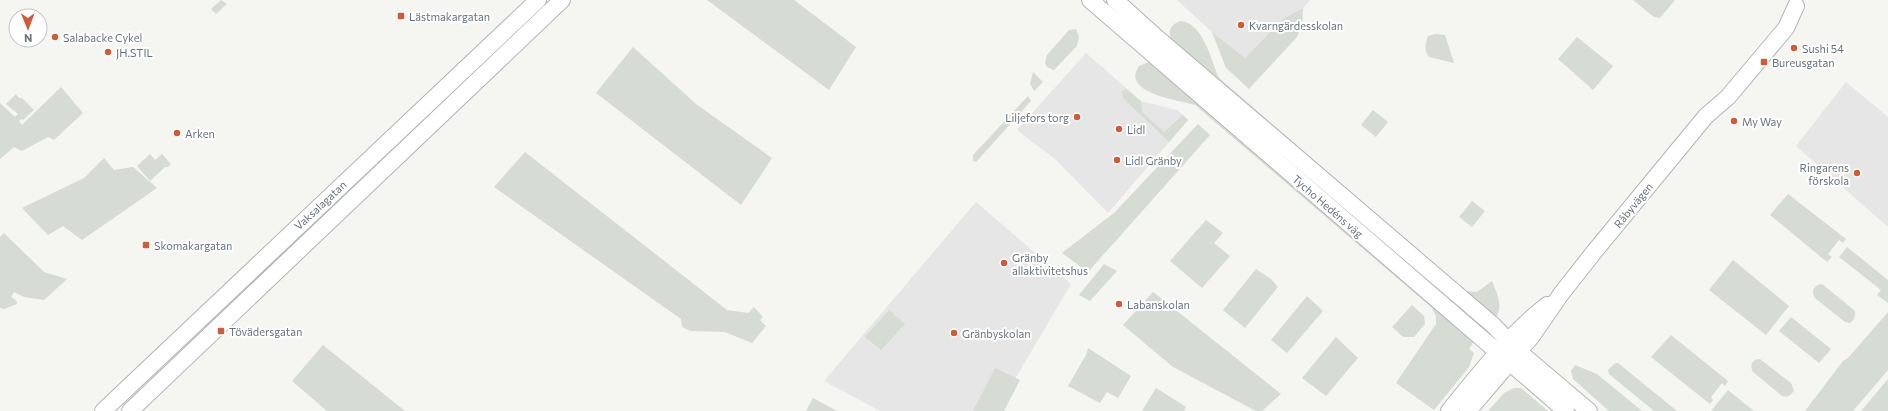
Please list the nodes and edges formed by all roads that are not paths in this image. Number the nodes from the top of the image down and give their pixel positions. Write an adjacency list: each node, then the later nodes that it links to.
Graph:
1 (538, 0): 7 (main road, Vaksalagatan)
2 (562, 0): 8 (main road, Vaksalagatan)
3 (1090, 0): 6 (main road, Tycho Hedéns väg)
4 (1115, 0): 6 (main road, Tycho Hedéns väg)
5 (1799, 3): 6 (main road, Råbyvägen)
6 (1508, 352): 9 (main road, Råbyvägen); 10 (main road, Råbyvägen); 11 (main road, Tycho Hedéns väg); 12 (main road, Tycho Hedéns väg)
7 (103, 411)
8 (130, 411)
9 (1449, 411)
10 (1468, 411)
11 (1566, 411)
12 (1589, 411)

